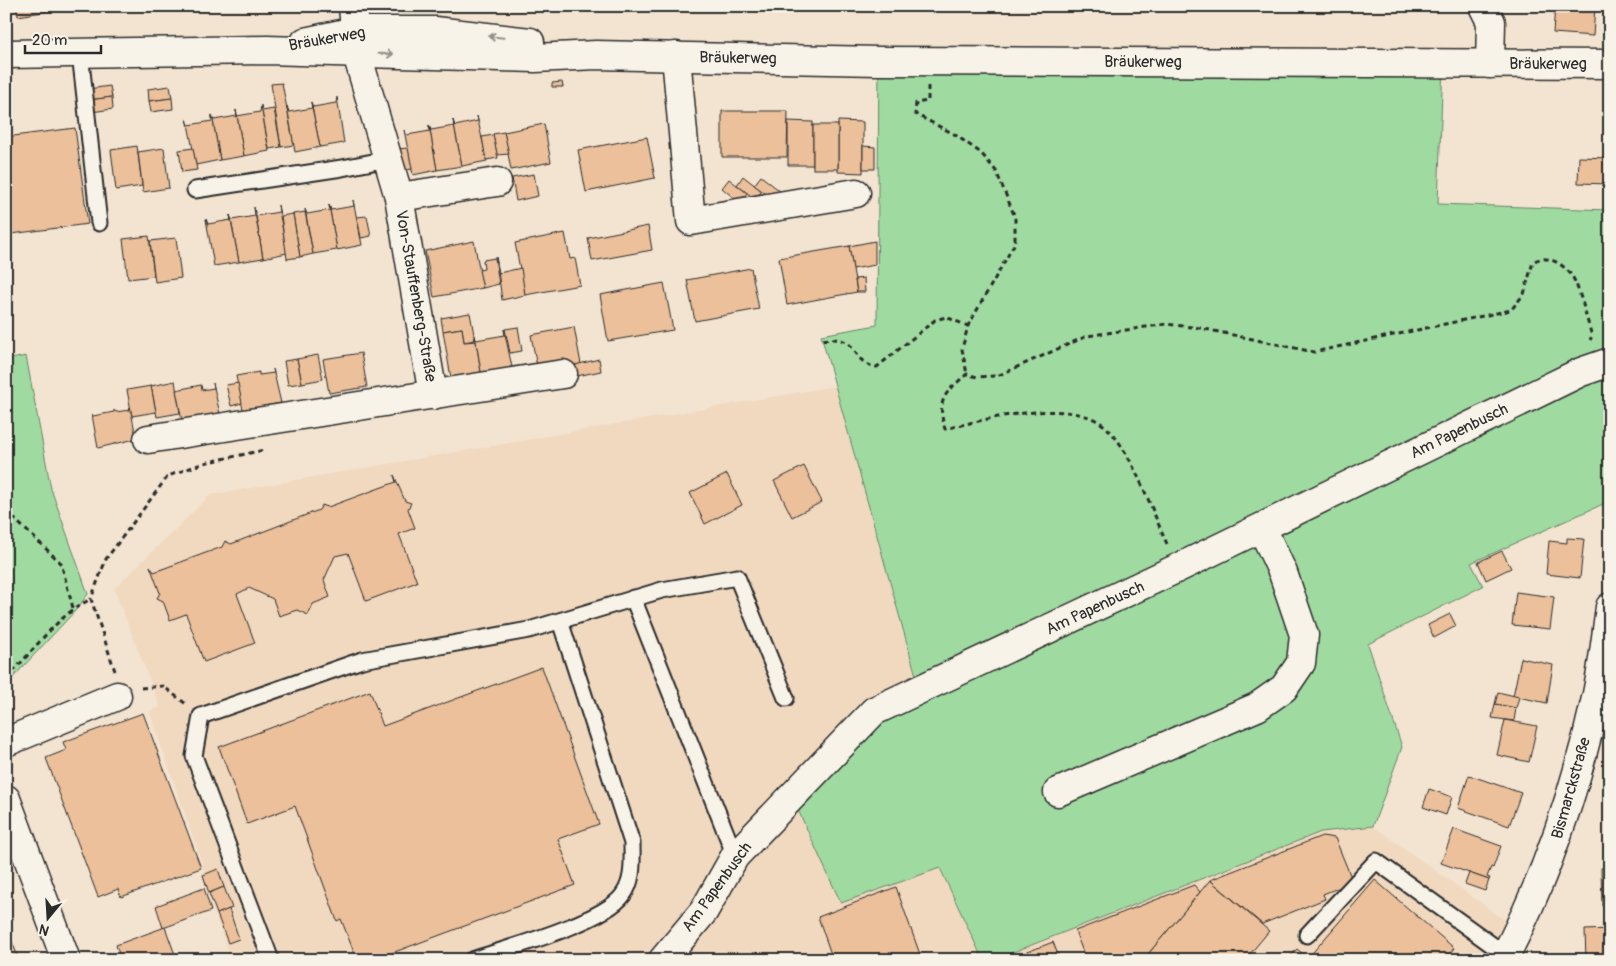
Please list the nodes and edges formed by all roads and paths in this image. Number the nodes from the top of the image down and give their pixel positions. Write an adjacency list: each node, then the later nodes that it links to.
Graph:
1 (1483, 6): 6 (street)
2 (355, 30): 3 (street, Bräukerweg); 5 (street, Bräukerweg); 9 (street, Von-Stauffenberg-Straße)
3 (80, 53): 4 (street, Bräukerweg); 14 (lane)
4 (6, 54)
5 (676, 56): 6 (street, Bräukerweg); 12 (street, Bräukerweg)
6 (1490, 64): 7 (street, Bräukerweg)
7 (1610, 64)
8 (928, 101): 15 (path)
9 (388, 159): 11 (lane); 13 (street, Von-Stauffenberg-Straße)
10 (496, 182): 13 (street, Von-Stauffenberg-Straße)
11 (195, 190)
12 (856, 193)
13 (399, 198): 21 (street, Von-Stauffenberg-Straße)
14 (99, 223)
15 (968, 326): 16 (path); 20 (path)
16 (823, 340)
17 (1588, 343): 20 (path)
18 (1610, 362): 25 (street, Am Papenbusch)
19 (563, 374): 21 (street)
20 (967, 374): 26 (path)
21 (433, 395): 22 (street)
22 (148, 439)
23 (271, 448): 28 (path)
24 (6, 510): 30 (path)
25 (1262, 528): 26 (street, Am Papenbusch); 37 (street)
26 (1178, 568): 39 (street, Am Papenbusch)
27 (633, 598): 31 (lane); 34 (lane); 39 (lane)
28 (91, 599): 30 (path); 33 (path)
29 (1610, 607): 41 (street, Bismarckstraße)
30 (73, 608): 32 (path)
31 (560, 621): 35 (lane); 44 (lane)
32 (6, 678)
33 (117, 696): 35 (path); 36 (street)
34 (786, 698)
35 (201, 716): 43 (lane)
36 (6, 742)
37 (1058, 792)
38 (6, 799): 42 (street)
39 (735, 856): 45 (street, Am Papenbusch)
40 (1307, 935): 41 (lane)
41 (1504, 958)
42 (66, 960)
43 (271, 960)
44 (472, 960)
45 (663, 960)

